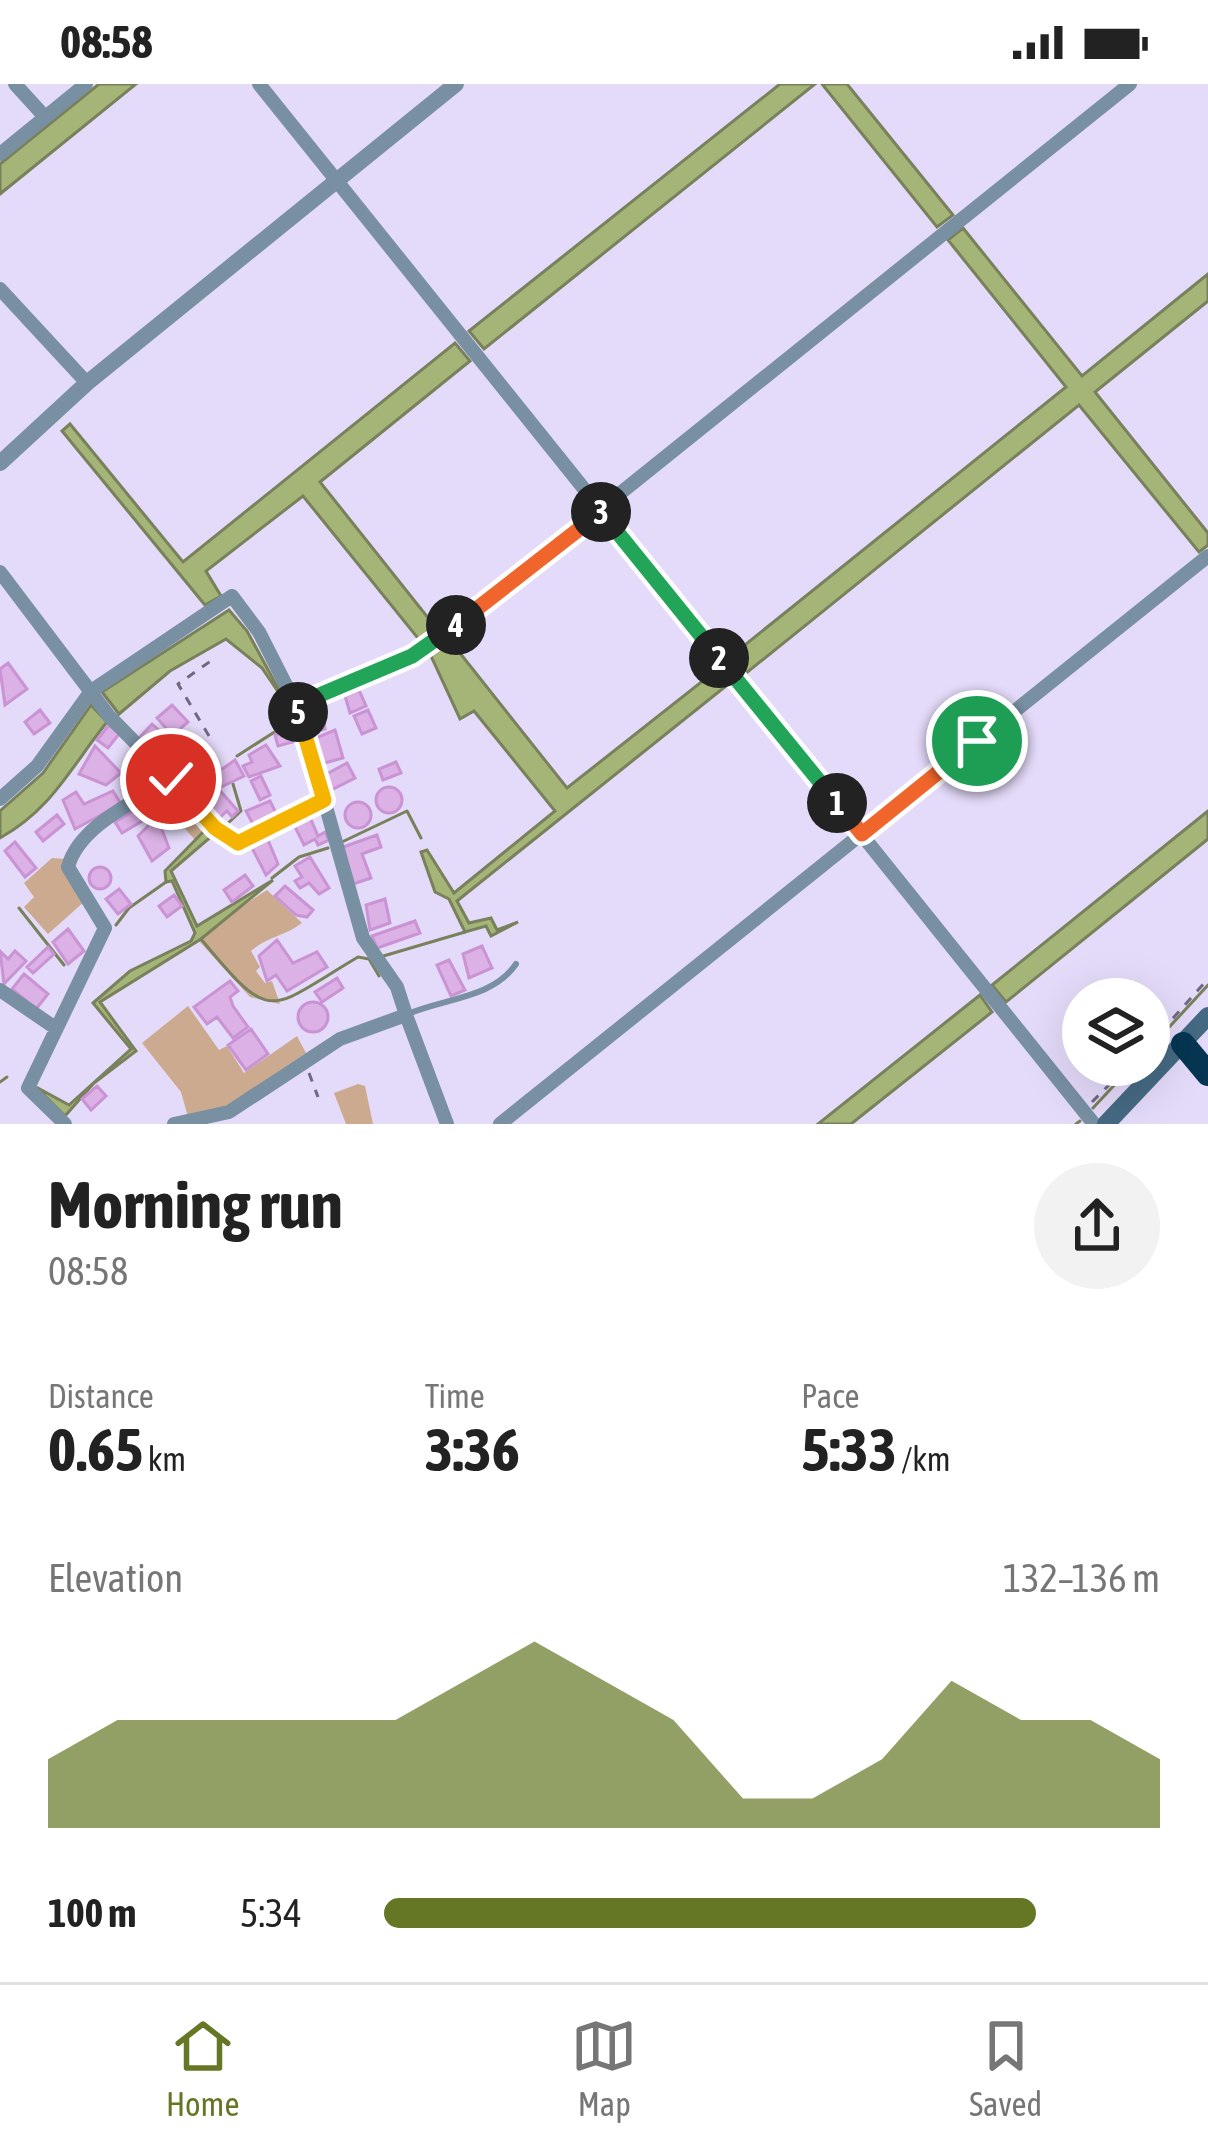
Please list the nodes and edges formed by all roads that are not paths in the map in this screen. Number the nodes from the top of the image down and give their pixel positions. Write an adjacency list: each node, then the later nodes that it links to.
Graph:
1 (15, 84): 6 (street)
2 (86, 84): 6 (street)
3 (259, 84): 8 (street)
4 (457, 84): 8 (street)
5 (1130, 84): 12 (street)
6 (45, 117): 7 (street)
7 (0, 154)
8 (336, 181): 10 (street); 12 (street)
9 (0, 289): 10 (street)
10 (87, 383): 11 (street)
11 (0, 463)
12 (599, 510): 16 (street); 20 (street)
13 (1208, 556): 20 (street)
14 (0, 572): 15 (street)
15 (91, 691): 16 (street); 17 (street); 18 (street)
16 (296, 705): 19 (street)
17 (171, 779): 19 (street); 25 (street)
18 (0, 799)
19 (324, 800): 23 (street)
20 (862, 834): 31 (street); 32 (street)
21 (516, 964): 23 (lane)
22 (0, 990): 25 (street)
23 (406, 1015): 29 (street); 30 (street)
24 (1208, 1016): 26 (main road)
25 (54, 1027): 28 (street)
26 (1183, 1044): 27 (highway); 33 (main road)
27 (1208, 1073)
28 (65, 1124)
29 (173, 1124)
30 (447, 1124)
31 (500, 1124)
32 (1094, 1124)
33 (1106, 1124)

